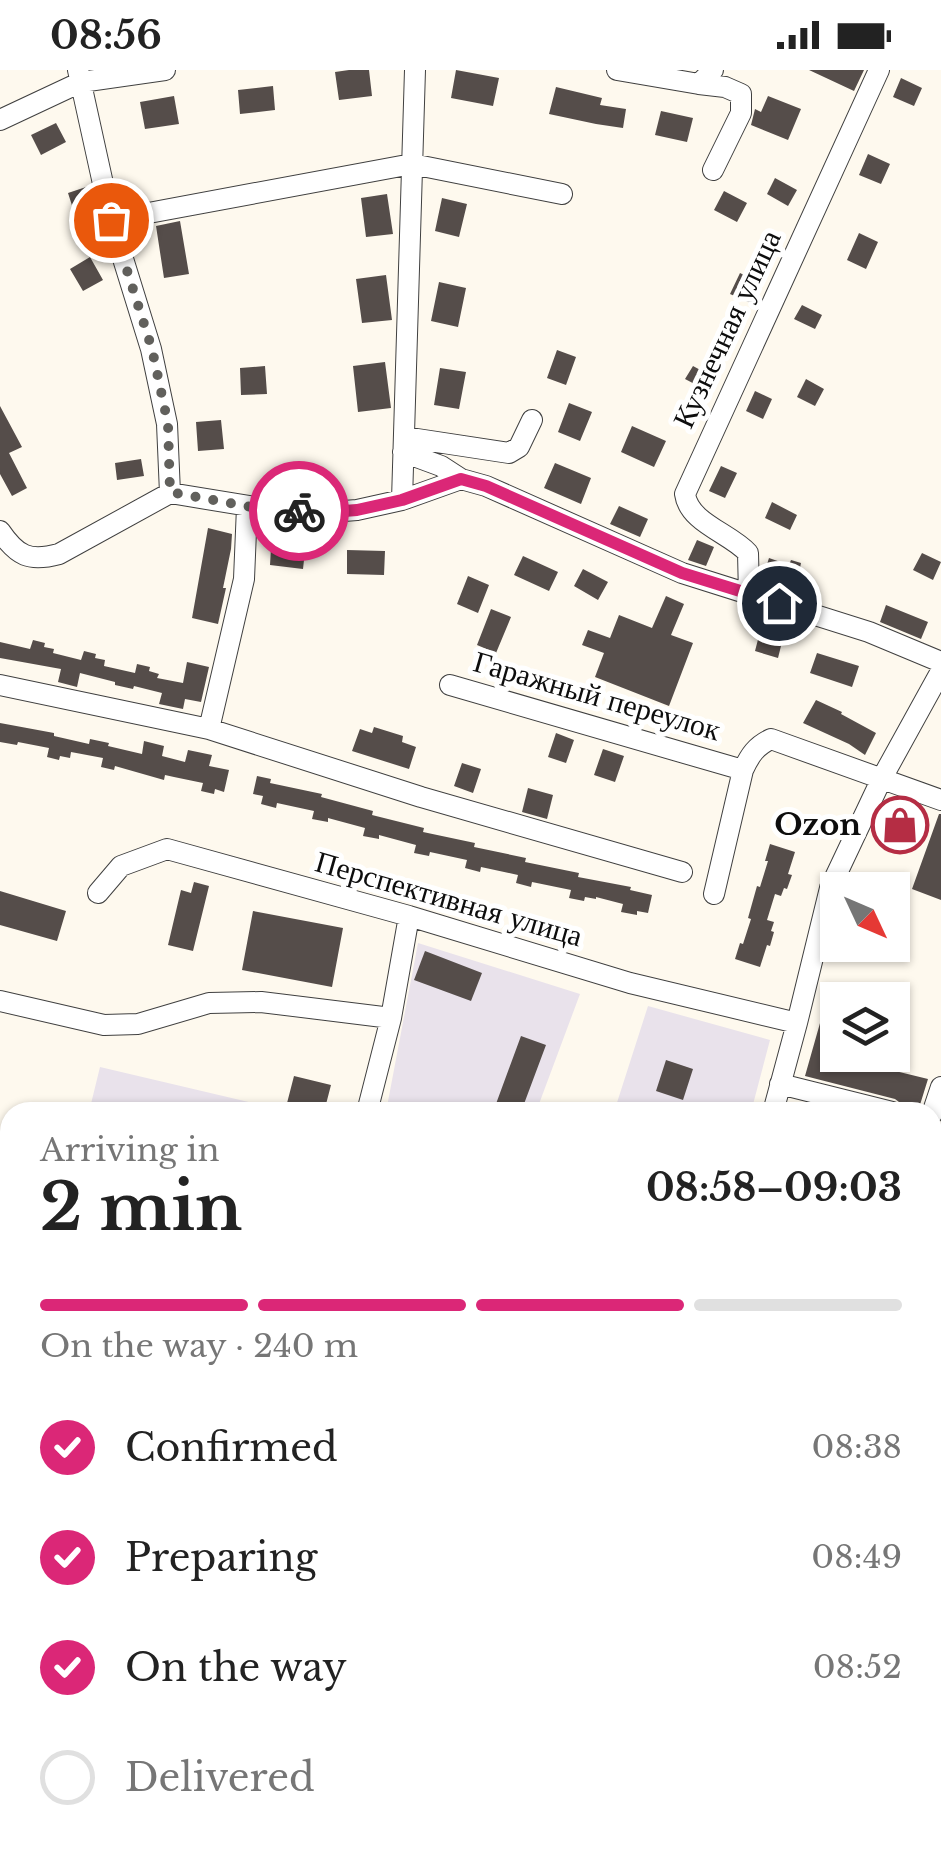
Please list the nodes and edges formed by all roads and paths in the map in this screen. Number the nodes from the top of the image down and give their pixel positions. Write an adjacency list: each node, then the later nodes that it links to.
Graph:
1 (165, 70): 5 (street)
2 (415, 70): 8 (street)
3 (618, 70): 6 (street)
4 (879, 70): 19 (street, Кузнечная улица)
5 (80, 76): 7 (street); 11 (street)
6 (706, 77): 9 (street)
7 (0, 120)
8 (412, 164): 10 (street); 11 (street); 13 (street)
9 (713, 170)
10 (562, 194)
11 (111, 220): 15 (street)
12 (532, 420): 13 (street)
13 (403, 444): 14 (street); 16 (street)
14 (461, 479): 16 (street); 19 (street)
15 (170, 492): 17 (street); 18 (street)
16 (402, 500): 17 (street)
17 (247, 506): 24 (street)
18 (0, 531)
19 (749, 594): 20 (street)
20 (941, 662)
21 (941, 670): 26 (street)
22 (0, 684): 24 (street)
23 (450, 686): 25 (street, Гаражный переулок)
24 (209, 728): 28 (street)
25 (744, 770): 26 (street, Гаражный переулок); 30 (street)
26 (882, 778): 27 (street, Гаражный переулок); 34 (street)
27 (941, 800)
28 (682, 872)
29 (98, 894): 31 (street, Перспективная улица)
30 (714, 894)
31 (409, 916): 33 (street); 34 (street, Перспективная улица)
32 (0, 1001): 33 (street)
33 (391, 1018): 36 (street)
34 (797, 1023): 35 (street)
35 (780, 1084): 37 (street); 38 (street)
36 (370, 1102)
37 (775, 1102)
38 (852, 1102)

